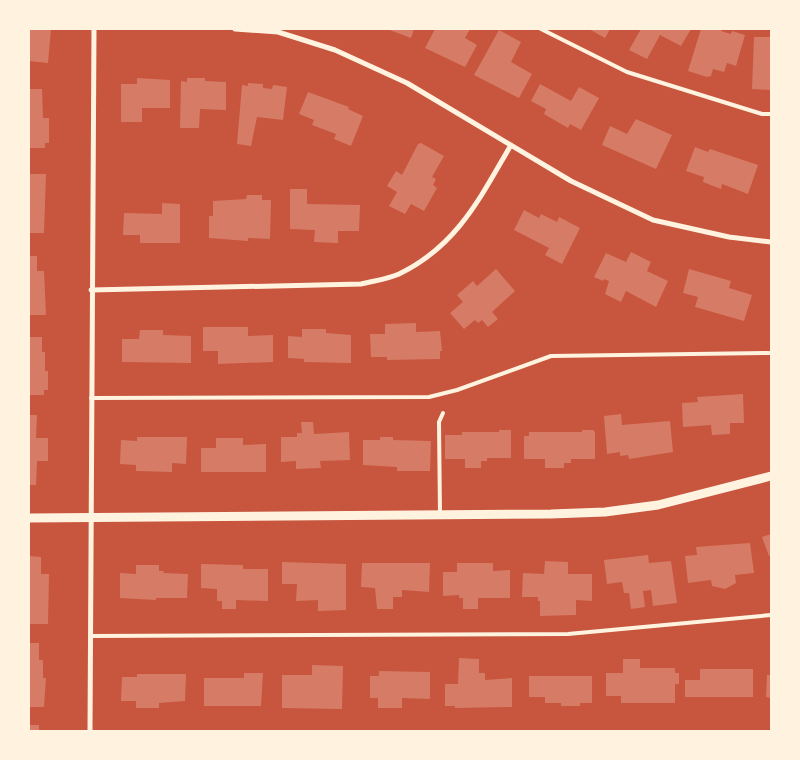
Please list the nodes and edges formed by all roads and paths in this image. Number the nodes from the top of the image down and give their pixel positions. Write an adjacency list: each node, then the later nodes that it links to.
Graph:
1 (94, 29): 7 (street)
2 (235, 29): 5 (street)
3 (541, 29): 4 (lane)
4 (771, 114)
5 (511, 145): 6 (street); 7 (street)
6 (771, 242)
7 (91, 290): 9 (street)
8 (771, 353): 9 (lane)
9 (91, 398): 14 (street)
10 (443, 413): 12 (lane)
11 (771, 476): 12 (street)
12 (440, 515): 14 (street)
13 (29, 518): 14 (street)
14 (91, 519): 16 (street)
15 (771, 615): 16 (lane)
16 (90, 636): 17 (street)
17 (90, 731)

